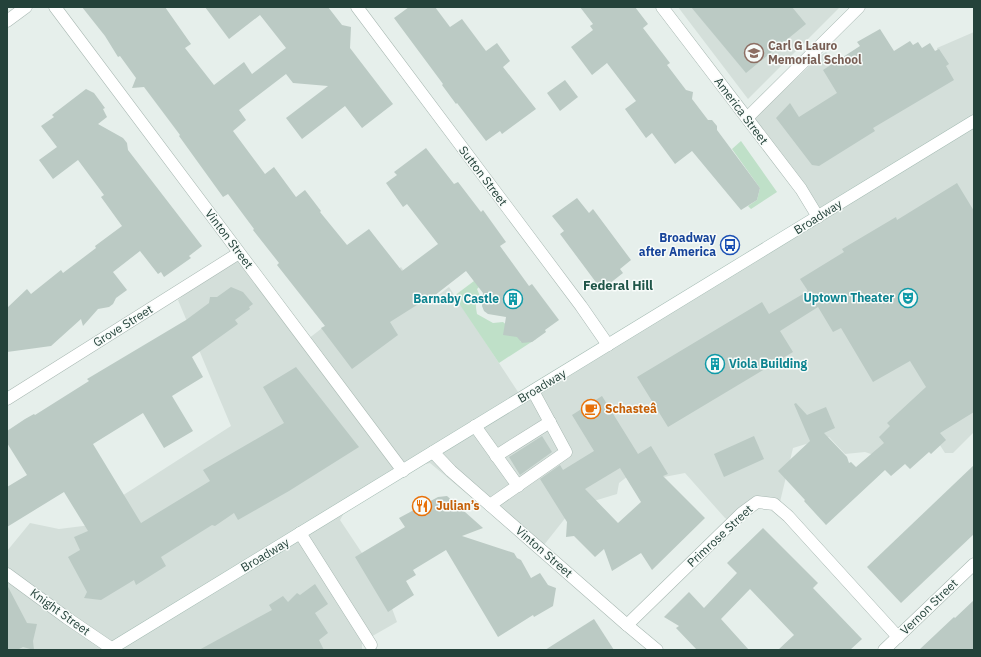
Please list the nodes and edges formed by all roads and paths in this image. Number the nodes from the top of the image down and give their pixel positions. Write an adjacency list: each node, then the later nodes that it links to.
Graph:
1 (26, 7): 6 (street)
2 (55, 7): 10 (street, Vinton Street)
3 (357, 7): 11 (street, Sutton Street)
4 (662, 7): 7 (street, America Street)
5 (859, 7): 7 (street)
6 (7, 20)
7 (746, 118): 9 (street, America Street)
8 (974, 121): 9 (street, Broadway)
9 (818, 217): 11 (street, Broadway)
10 (239, 253): 13 (street, Grove Street); 18 (street, Vinton Street)
11 (608, 345): 12 (street, Broadway)
12 (533, 391): 14 (street); 15 (street, Broadway)
13 (7, 398)
14 (550, 422): 17 (street); 19 (street)
15 (475, 426): 16 (street, Broadway); 17 (street)
16 (433, 452): 18 (street, Broadway); 20 (street, Vinton Street)
17 (496, 456): 19 (street)
18 (403, 471): 21 (street, Broadway)
19 (518, 486): 20 (street)
20 (490, 505): 24 (street, Vinton Street)
21 (300, 534): 26 (street); 27 (street, Broadway)
22 (974, 564): 25 (street, Vernon Street)
23 (7, 574): 27 (street, Knight Street)
24 (627, 625): 25 (street, Primrose Street); 28 (street, Vinton Street)
25 (898, 637): 29 (street, Vernon Street)
26 (371, 644)
27 (112, 650)
28 (658, 650)
29 (884, 650)

